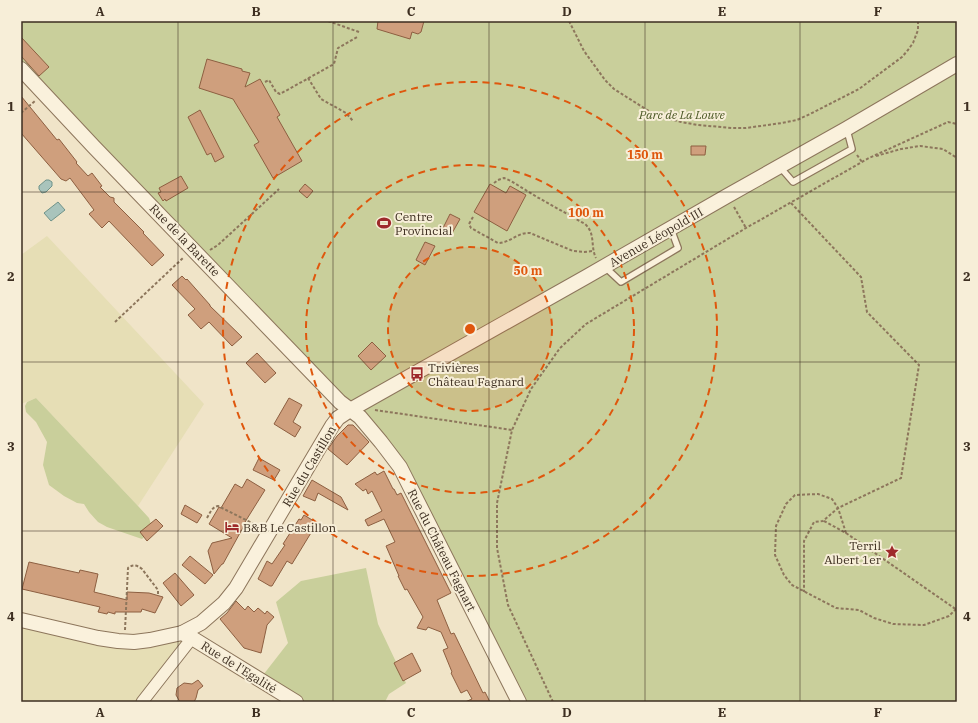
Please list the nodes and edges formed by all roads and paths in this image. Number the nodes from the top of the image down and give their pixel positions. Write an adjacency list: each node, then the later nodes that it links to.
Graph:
1 (328, 21): 4 (path)
2 (570, 21): 3 (path)
3 (918, 21)
4 (359, 32)
5 (358, 37): 8 (path)
6 (957, 64): 14 (street, Avenue Léopold III)
7 (21, 69): 10 (street, Rue de la Barette)
8 (308, 78): 9 (path); 12 (path)
9 (265, 82)
10 (44, 93): 11 (path); 25 (street, Rue de la Barette)
11 (21, 113)
12 (353, 121)
13 (957, 124): 15 (path)
14 (846, 129): 17 (street, Avenue Léopold III); 17 (lane)
15 (869, 158): 16 (path); 21 (path)
16 (957, 158)
17 (780, 166): 20 (street, Avenue Léopold III)
18 (494, 183): 27 (path)
19 (279, 189): 26 (path)
20 (727, 196): 23 (street, Avenue Léopold III); 24 (path)
21 (791, 203): 24 (path); 32 (path)
22 (473, 217): 27 (path)
23 (671, 228): 28 (street, Avenue Léopold III); 28 (lane)
24 (746, 228): 31 (path)
25 (193, 249): 29 (path); 30 (street, Rue de la Barette)
26 (210, 250)
27 (593, 251): 28 (path)
28 (603, 268): 30 (street, Avenue Léopold III)
29 (115, 322)
30 (352, 409): 31 (path); 35 (street, Rue du Castillon); 45 (street, Rue du Château Fagnart)
31 (512, 430): 46 (path)
32 (838, 508): 34 (path); 36 (path); 37 (path)
33 (207, 518): 35 (path)
34 (823, 521): 36 (path); 37 (path)
35 (269, 532): 41 (street, Rue du Castillon)
36 (846, 533): 39 (path)
37 (804, 592): 39 (path)
38 (158, 594): 42 (path)
39 (957, 609)
40 (21, 620): 42 (street)
41 (187, 635): 42 (street); 43 (street, Rue du Castillon); 44 (street, Rue de l'Egalité)
42 (124, 641)
43 (142, 702)
44 (296, 702)
45 (519, 702)
46 (553, 702)

